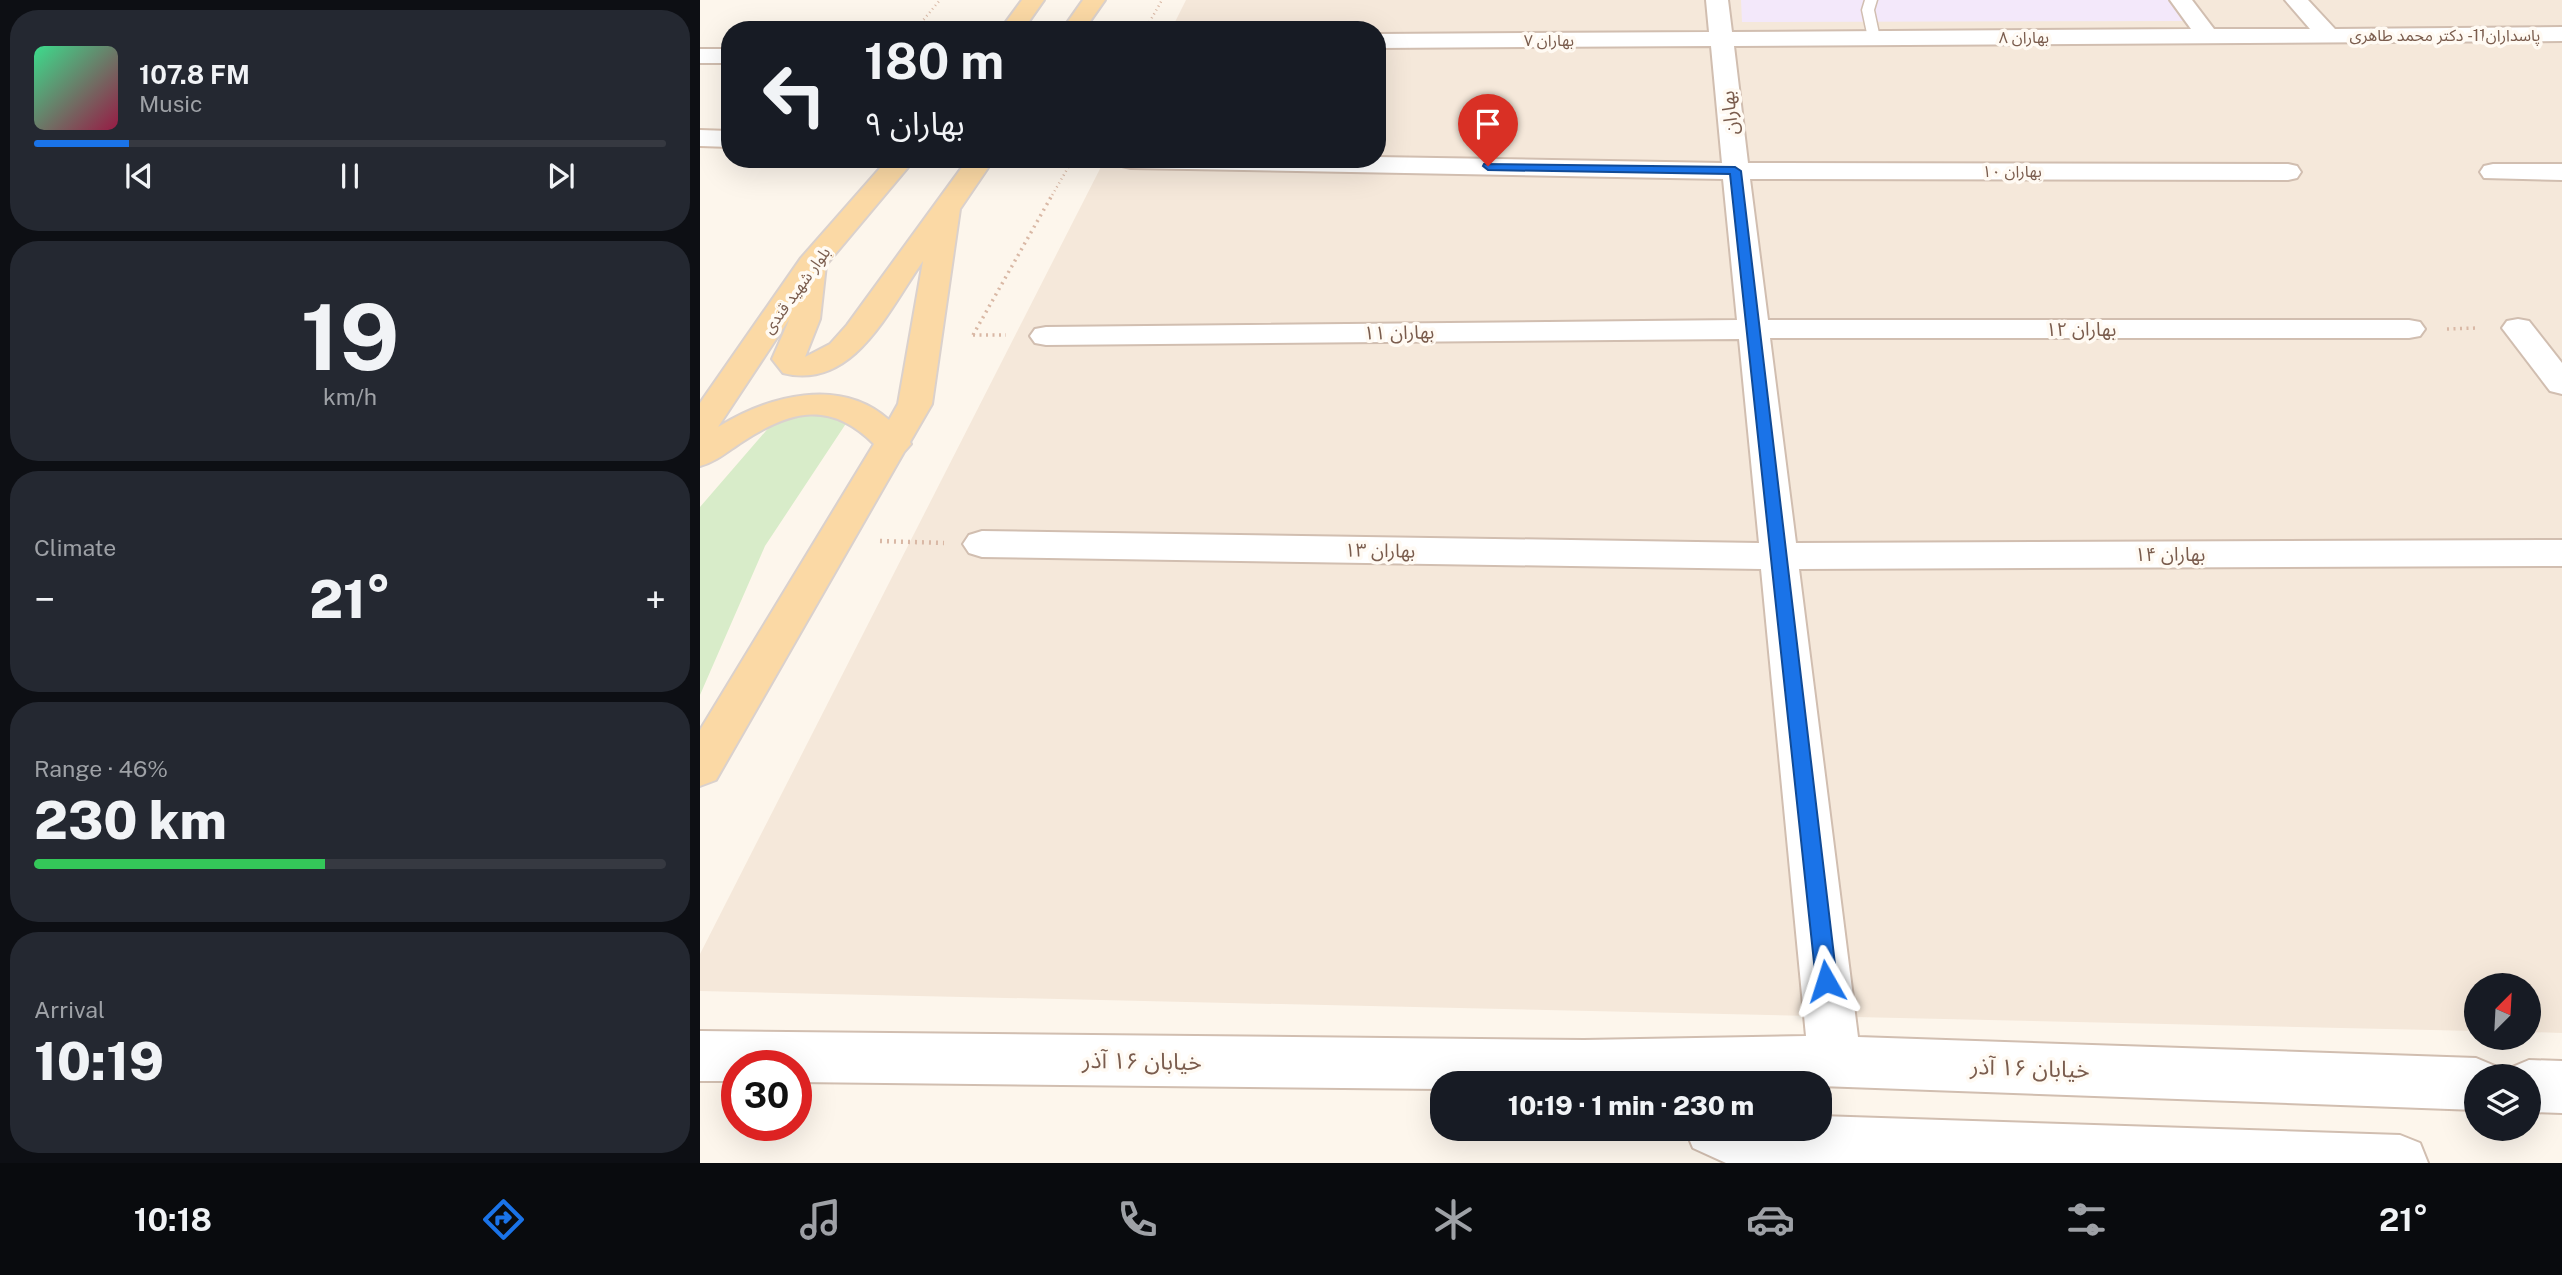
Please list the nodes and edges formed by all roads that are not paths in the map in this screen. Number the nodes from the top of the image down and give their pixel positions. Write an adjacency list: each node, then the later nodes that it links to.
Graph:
1 (1033, 0): 7 (main road)
2 (1094, 0): 8 (main road)
3 (1717, 0): 13 (street, بهاران)
4 (1871, 0): 12 (lane)
5 (2181, 0): 10 (street)
6 (2295, 0): 11 (street)
7 (1018, 21)
8 (1079, 21)
9 (2562, 34): 11 (street, پاسداران11 - دکتر محمد طاهری)
10 (2207, 36): 11 (street, بهاران ۸); 12 (street, بهاران ۸)
11 (2328, 36)
12 (1874, 38): 13 (street, بهاران ۸)
13 (1721, 39): 14 (street, بهاران ۷); 22 (street, بهاران)
14 (1386, 41)
15 (700, 56): 16 (street)
16 (721, 56)
17 (700, 138): 18 (street)
18 (721, 139)
19 (1386, 165): 22 (street, بهاران ۱۰)
20 (894, 168): 27 (main road, بلوار شهید قندی)
21 (975, 168): 26 (main road)
22 (1735, 171): 23 (street, بهاران ۱۰); 29 (street, بهاران)
23 (2288, 172)
24 (2562, 172): 25 (street)
25 (2493, 173)
26 (946, 209): 27 (main road); 34 (main road)
27 (811, 264): 33 (main road, بلوار شهید قندی)
28 (2518, 328): 32 (street)
29 (1753, 329): 30 (street, بهاران ۱۲); 31 (street, بهاران ۱۱); 38 (street, بهاران)
30 (2409, 329)
31 (1046, 336)
32 (2562, 384)
33 (700, 428)
34 (894, 444): 35 (main road); 39 (main road)
35 (700, 455)
36 (982, 544): 38 (street, بهاران ۱۳)
37 (2562, 553): 38 (street, بهاران ۱۴)
38 (1779, 556): 41 (street, بهاران)
39 (700, 768)
40 (700, 1056): 42 (street, خیابان ۱۶ آذر)
41 (1835, 1061): 43 (street, خیابان ۱۶ آذر); 44 (street, خیابان ۱۶ آذر)
42 (1452, 1071)
43 (1656, 1071)
44 (2464, 1084)
45 (2541, 1086): 46 (street)
46 (2562, 1087)
47 (1765, 1141): 48 (street)
48 (2400, 1163)

